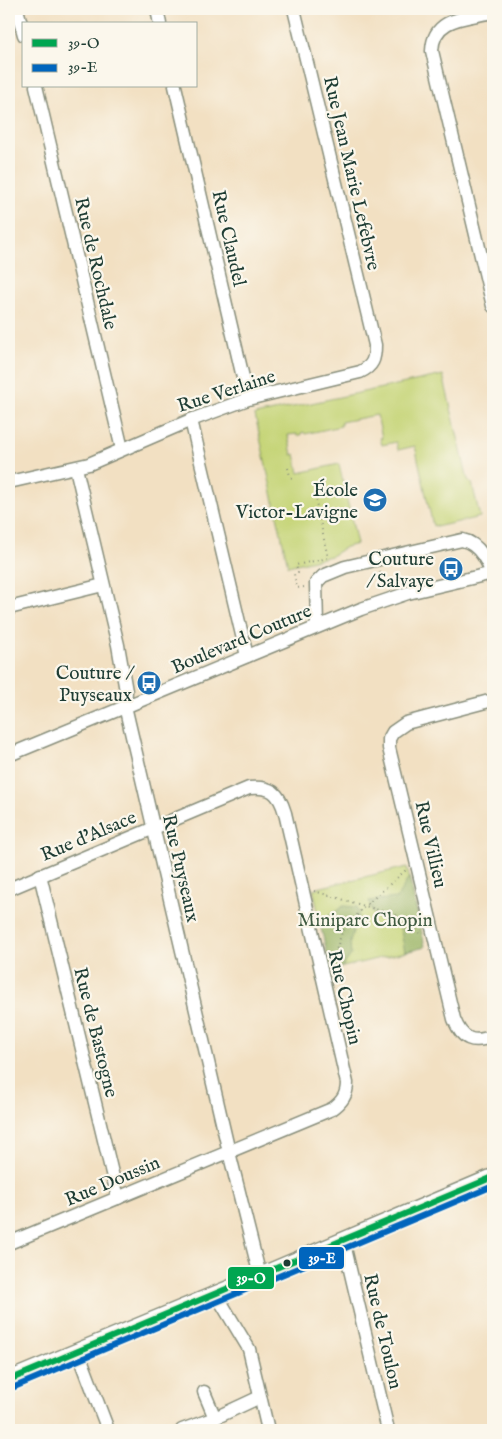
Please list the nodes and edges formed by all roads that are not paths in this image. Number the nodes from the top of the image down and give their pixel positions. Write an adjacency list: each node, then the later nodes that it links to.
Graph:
1 (18, 9): 6 (street)
2 (156, 9): 5 (street)
3 (294, 9): 10 (street, Rue Jean Marie Lefebvre)
4 (493, 12): 9 (street)
5 (159, 22)
6 (22, 26)
7 (36, 88): 13 (street, Rue de Rochdale)
8 (175, 88): 11 (street, Rue Claudel)
9 (493, 306)
10 (375, 345): 11 (street, Rue Verlaine)
11 (248, 399): 12 (street, Rue Verlaine)
12 (191, 420): 13 (street, Rue Verlaine); 20 (street)
13 (122, 449): 14 (street, Rue Verlaine)
14 (76, 468): 15 (street, Rue Verlaine); 17 (street, Rue Puyseaux)
15 (9, 482)
16 (493, 576): 19 (street, Boulevard Couture); 19 (street)
17 (103, 585): 18 (street); 22 (street, Rue Puyseaux)
18 (9, 608)
19 (317, 626): 20 (street, Boulevard Couture)
20 (248, 656): 22 (street, Boulevard Couture)
21 (493, 700): 27 (street, Rue Villieu)
22 (126, 706): 23 (street, Boulevard Couture); 24 (street, Rue Puyseaux)
23 (9, 755)
24 (153, 828): 25 (street, Rue d'Alsace); 28 (street, Rue Puyseaux); 28 (street, Rue Chopin)
25 (40, 875): 26 (street, Rue d'Alsace); 30 (street, Rue de Bastogne)
26 (9, 889)
27 (493, 1036)
28 (229, 1152): 30 (street, Rue Doussin); 33 (street, Rue Puyseaux)
29 (493, 1177): 31 (main road)
30 (118, 1198): 32 (street, Rue Doussin)
31 (343, 1240): 33 (main road); 43 (street, Rue de Toulon)
32 (9, 1243)
33 (260, 1276): 34 (main road)
34 (216, 1294): 35 (main road); 38 (street)
35 (78, 1351): 36 (main road); 41 (street)
36 (9, 1380)
37 (204, 1392): 39 (street)
38 (260, 1397): 39 (street); 42 (street)
39 (215, 1418): 40 (street)
40 (190, 1429)
41 (108, 1430)
42 (268, 1430)
43 (388, 1430)

